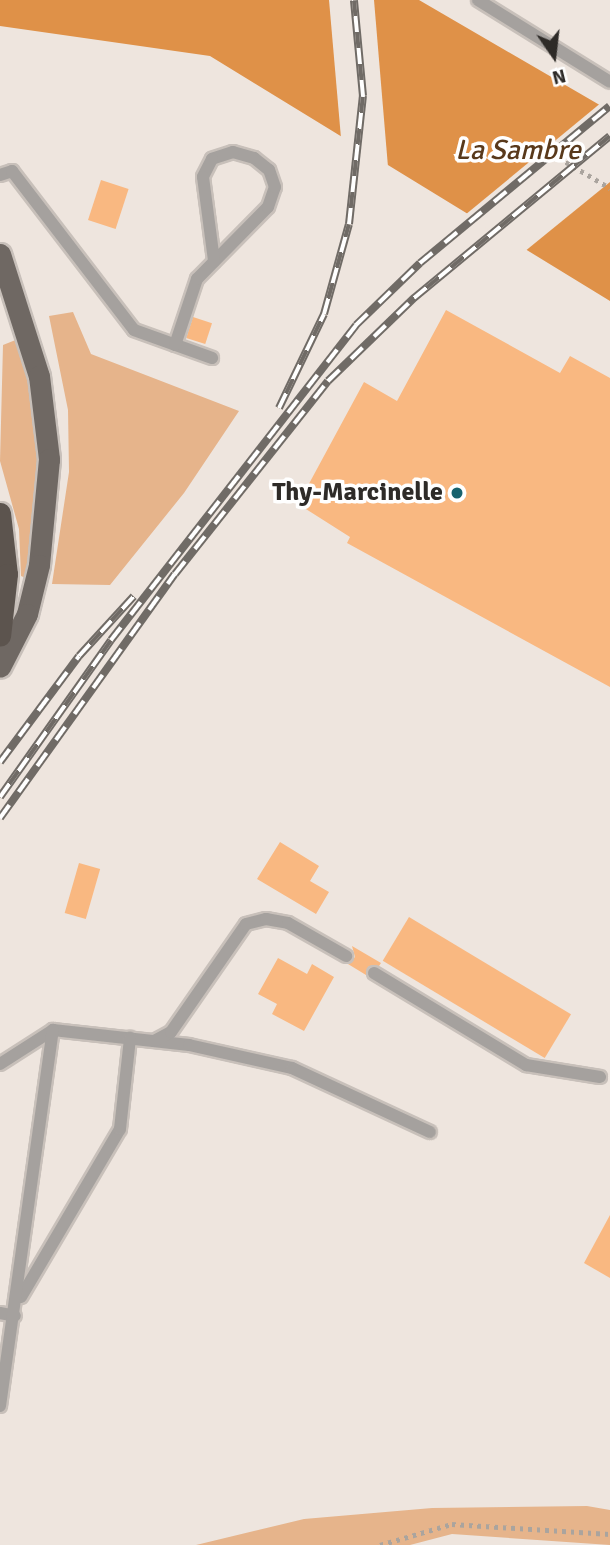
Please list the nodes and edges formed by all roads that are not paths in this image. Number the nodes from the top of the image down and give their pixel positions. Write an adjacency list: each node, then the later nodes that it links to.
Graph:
1 (478, 0): 2 (lane)
2 (610, 82)
3 (0, 175): 6 (lane)
4 (0, 254): 10 (main road)
5 (214, 261): 5 (lane); 6 (lane)
6 (175, 345): 7 (lane)
7 (212, 358)
8 (0, 513): 9 (highway)
9 (0, 636)
10 (0, 667)
11 (346, 956): 15 (lane)
12 (374, 973): 17 (lane)
13 (53, 1030): 14 (lane); 16 (lane); 19 (lane)
14 (130, 1038): 15 (lane); 19 (lane)
15 (153, 1041): 18 (lane)
16 (0, 1064)
17 (600, 1077)
18 (430, 1132)
19 (15, 1311): 20 (lane); 21 (lane)
20 (0, 1313)
21 (0, 1406)

